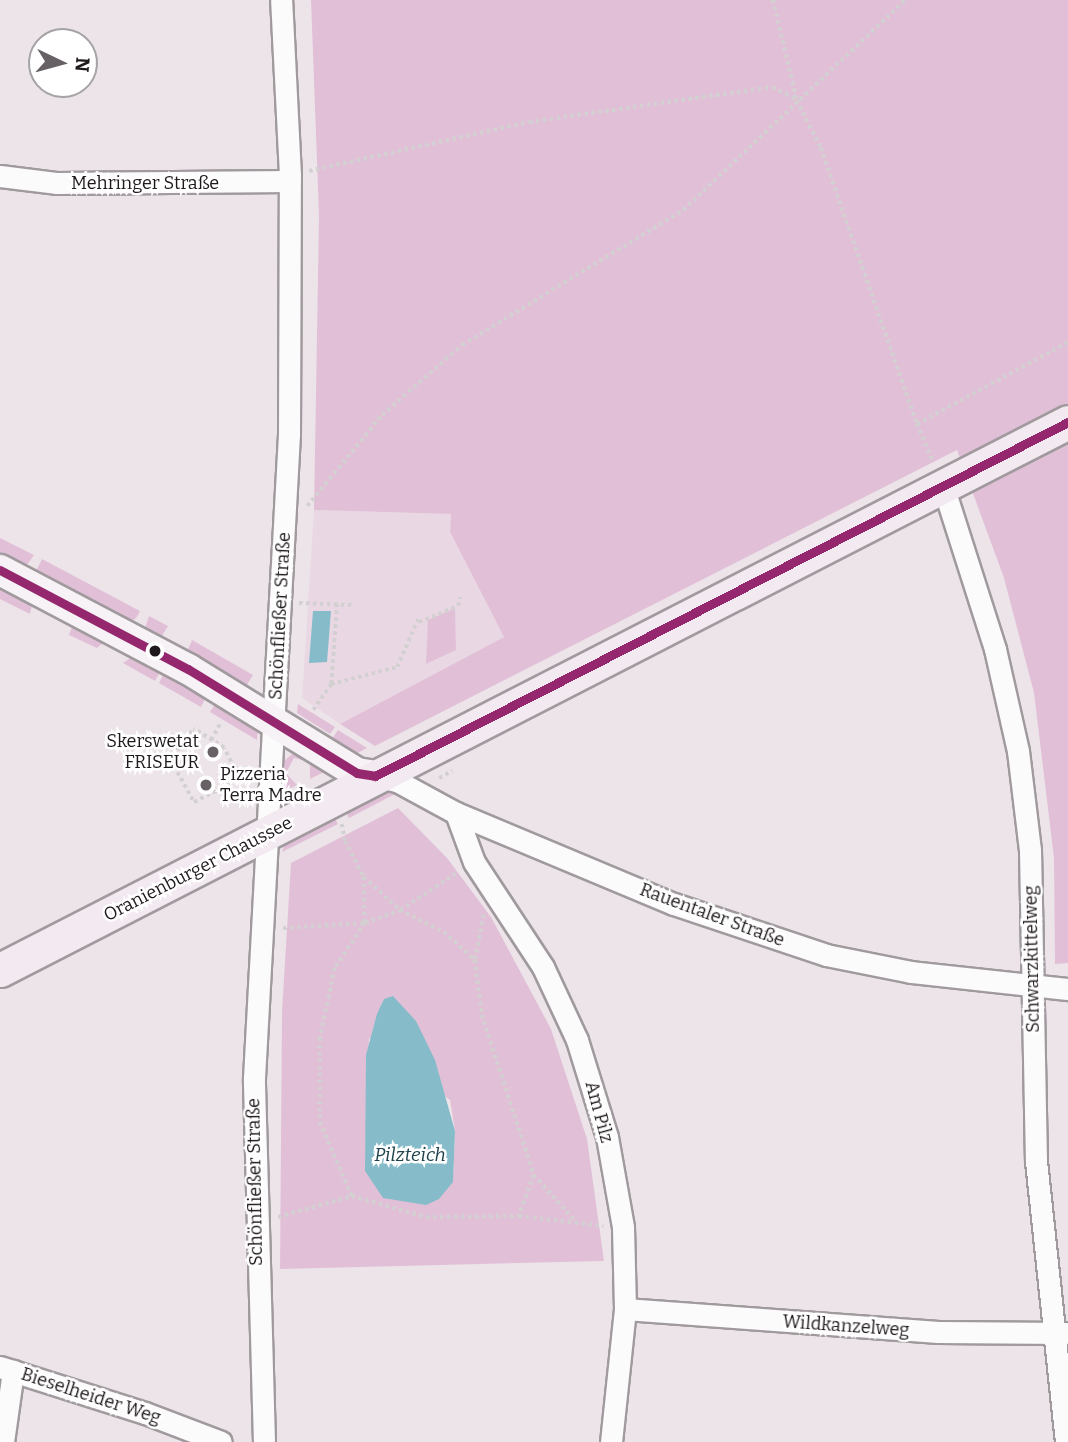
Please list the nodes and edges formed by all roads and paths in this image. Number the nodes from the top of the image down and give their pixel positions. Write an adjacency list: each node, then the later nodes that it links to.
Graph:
1 (281, 0): 6 (street, Schönfließer Straße)
2 (774, 0): 4 (path)
3 (905, 0): 4 (path)
4 (797, 100): 6 (path); 9 (path); 11 (path)
5 (0, 176): 6 (street, Mehringer Straße)
6 (290, 178): 19 (street, Schönfließer Straße)
7 (1068, 342): 9 (path)
8 (1068, 422): 10 (main road, Oranienburger Chaussee)
9 (917, 424): 10 (path)
10 (943, 486): 24 (main road, Oranienburger Chaussee); 36 (street, Schwarzkittelweg)
11 (300, 514)
12 (0, 570): 19 (street)
13 (460, 597): 17 (path)
14 (308, 604): 15 (path)
15 (337, 604): 16 (path); 17 (path)
16 (352, 605)
17 (331, 684): 18 (path)
18 (313, 710)
19 (274, 720): 24 (street); 27 (street, Schönfließer Straße)
20 (221, 722): 21 (path)
21 (211, 740): 22 (path); 22 (path)
22 (234, 768): 23 (path)
23 (258, 770)
24 (374, 776): 25 (street, Rauentaler Straße); 27 (main road, Oranienburger Chaussee)
25 (456, 813): 28 (street, Am Pilz); 36 (street, Rauentaler Straße)
26 (342, 825): 29 (path)
27 (268, 832): 33 (street, Schönfließer Straße); 35 (main road, Oranienburger Chaussee)
28 (474, 862): 30 (street, Am Pilz); 31 (path)
29 (364, 877): 31 (path); 32 (path)
30 (490, 885): 34 (path); 43 (street, Am Pilz)
31 (400, 910): 32 (path); 34 (path)
32 (365, 923): 33 (path); 39 (path)
33 (260, 930): 42 (street, Schönfließer Straße)
34 (475, 960): 38 (path)
35 (0, 970)
36 (1033, 986): 37 (street, Rauentaler Straße); 45 (street, Schwarzkittelweg)
37 (1068, 989)
38 (534, 1175): 40 (path); 41 (path)
39 (352, 1196): 40 (path); 42 (path)
40 (519, 1216): 41 (path)
41 (578, 1223): 43 (path)
42 (254, 1225): 49 (street, Schönfließer Straße)
43 (623, 1227): 44 (street, Am Pilz)
44 (625, 1309): 45 (street, Wildkanzelweg); 50 (street, Am Pilz)
45 (1061, 1333): 51 (street, Schwarzkittelweg)
46 (6, 1369): 47 (street); 48 (street, Bieselheider Weg)
47 (4, 1442)
48 (220, 1442)
49 (264, 1442)
50 (611, 1442)
51 (1066, 1442)

